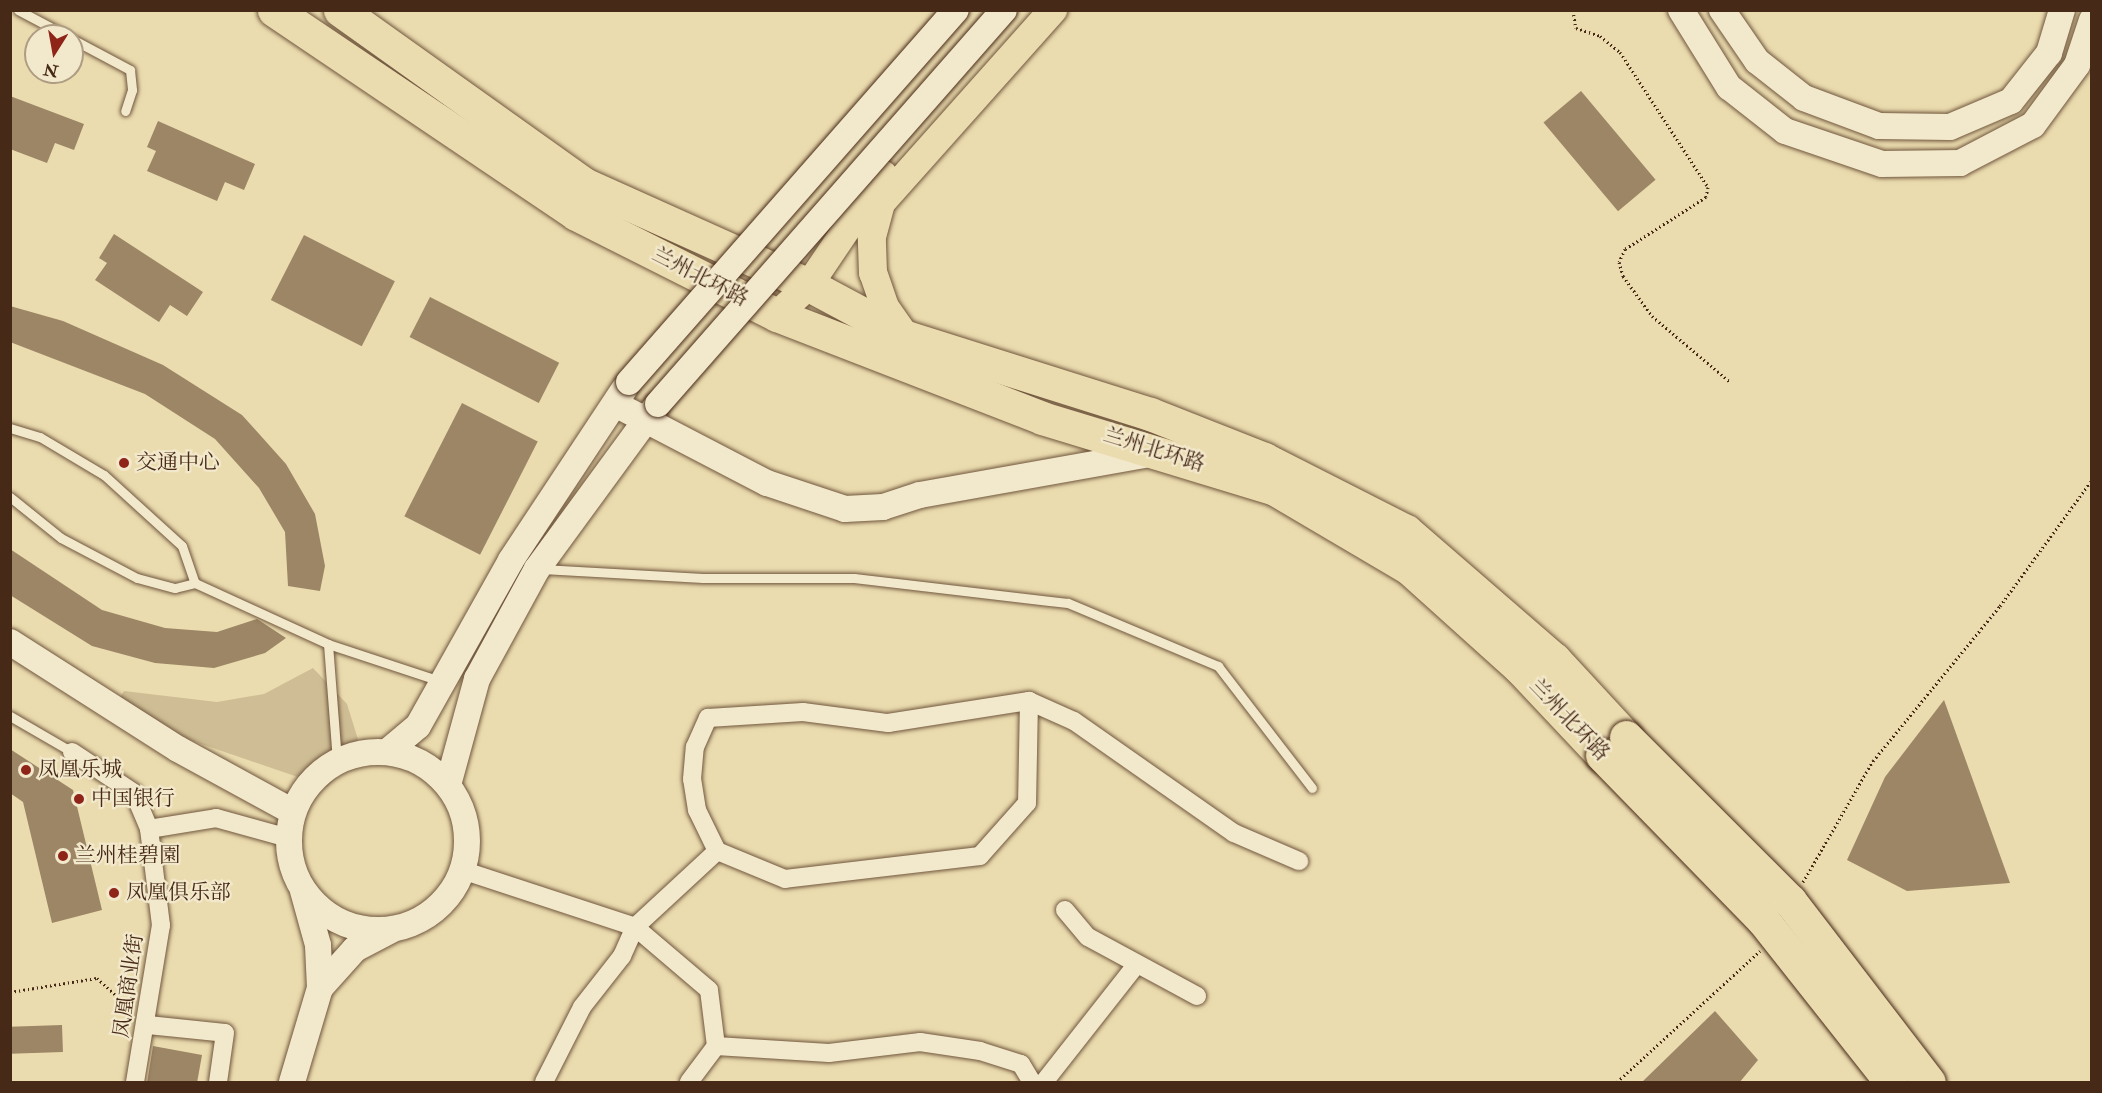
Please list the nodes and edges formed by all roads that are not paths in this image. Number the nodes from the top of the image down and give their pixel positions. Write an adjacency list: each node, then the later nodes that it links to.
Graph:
1 (18, 10): 12 (lane)
2 (274, 10): 16 (highway, 兰州北环路)
3 (340, 10): 15 (highway, 兰州北环路)
4 (956, 10): 18 (main road, bridge)
5 (1004, 10): 19 (main road, bridge)
6 (1031, 10): 15 (main road)
7 (1053, 10): 17 (main road)
8 (1681, 10): 11 (main road)
9 (1722, 10): 10 (main road)
10 (2062, 10)
11 (2091, 20)
12 (44, 24)
13 (84, 45): 14 (lane)
14 (125, 111)
15 (809, 285): 16 (main road); 17 (highway, 兰州北环路)
16 (777, 315): 21 (highway, 兰州北环路)
17 (906, 337): 30 (highway, 兰州北环路)
18 (615, 404): 19 (main road); 23 (main road)
19 (651, 413): 21 (main road); 23 (main road)
20 (10, 428): 24 (lane)
21 (1165, 451): 30 (highway, 兰州北环路)
22 (10, 497): 24 (lane)
23 (524, 564): 27 (main road); 34 (main road); 35 (lane)
24 (195, 583): 26 (lane)
25 (10, 642): 36 (main road)
26 (328, 645): 27 (lane); 33 (lane)
27 (442, 682): 32 (main road)
28 (1029, 701): 39 (street); 39 (street); 40 (street)
29 (10, 716): 31 (lane)
30 (1614, 746): 58 (highway, 兰州北环路, bridge); 59 (highway, 兰州北环路, bridge)
31 (72, 752): 37 (street, 凤凰商业街)
32 (387, 752): 33 (main road); 34 (main road)
33 (337, 761): 36 (main road)
34 (448, 785): 41 (main road)
35 (1312, 788)
36 (292, 812): 38 (main road)
37 (149, 829): 38 (street); 49 (street, 凤凰商业街)
38 (288, 838): 42 (main road)
39 (717, 851): 44 (street)
40 (1299, 861)
41 (462, 870): 44 (street); 45 (main road)
42 (302, 889): 45 (main road); 47 (main road)
43 (1065, 910): 46 (street)
44 (635, 927): 50 (street); 54 (street)
45 (393, 928): 47 (main road)
46 (1136, 965): 48 (street); 57 (street)
47 (320, 988): 53 (main road)
48 (1197, 996)
49 (148, 1025): 51 (street, 凤凰商业街); 52 (street)
50 (716, 1046): 55 (street); 56 (street)
51 (135, 1083)
52 (218, 1083)
53 (292, 1083)
54 (544, 1083)
55 (689, 1083)
56 (1032, 1083)
57 (1044, 1083)
58 (1891, 1083)
59 (1929, 1083)

